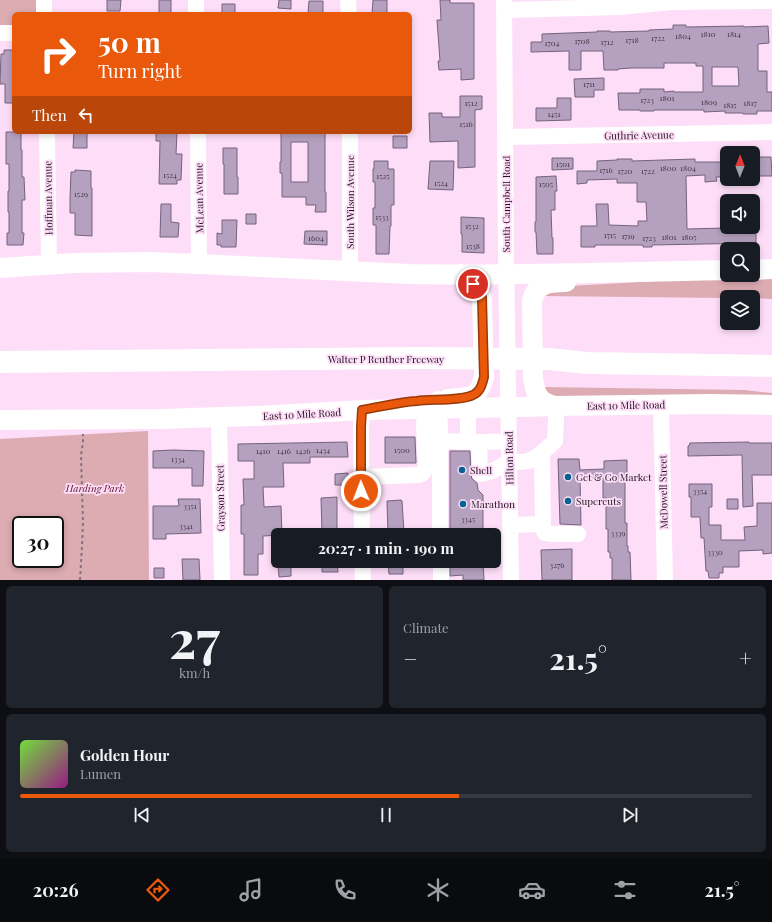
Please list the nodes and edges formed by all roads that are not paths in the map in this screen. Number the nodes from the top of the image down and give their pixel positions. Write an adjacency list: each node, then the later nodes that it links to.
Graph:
1 (44, 0): 6 (street)
2 (196, 0): 7 (street)
3 (348, 0): 8 (street)
4 (772, 1): 5 (street)
5 (504, 5): 15 (street, South Campbell Road)
6 (44, 12)
7 (196, 12)
8 (349, 12)
9 (12, 32): 10 (street)
10 (0, 33)
11 (772, 132): 15 (street, Guthrie Avenue)
12 (47, 134): 16 (street, Hoffman Avenue)
13 (198, 134): 17 (street, McLean Avenue)
14 (350, 134): 23 (street, South Wilson Avenue)
15 (506, 137): 25 (street, South Campbell Road)
16 (49, 264): 17 (main road); 18 (main road)
17 (199, 264): 23 (main road)
18 (0, 268)
19 (772, 269): 21 (main road)
20 (720, 270): 22 (main road)
21 (760, 270)
22 (670, 271): 25 (main road); 33 (main road)
23 (350, 272): 24 (main road)
24 (460, 274): 25 (main road); 31 (main road)
25 (507, 284): 34 (street, South Campbell Road)
26 (772, 361): 28 (highway)
27 (0, 362): 28 (highway, Walter P Reuther Freeway)
28 (730, 365): 29 (highway, Walter P Reuther Freeway)
29 (772, 366)
30 (661, 404): 32 (main road, East 10 Mile Road); 33 (main road, East 10 Mile Road); 56 (street, McDowell Street)
31 (434, 405): 35 (main road, East 10 Mile Road); 36 (main road, East 10 Mile Road); 39 (street); 44 (street)
32 (772, 405)
33 (555, 406): 34 (main road, East 10 Mile Road); 42 (street)
34 (508, 407): 35 (main road, East 10 Mile Road); 40 (street, Hilton Road)
35 (468, 408): 41 (street)
36 (362, 410): 37 (main road, East 10 Mile Road); 44 (street)
37 (219, 416): 38 (main road, East 10 Mile Road); 52 (street, Grayson Street)
38 (0, 420)
39 (440, 441): 41 (street); 48 (street)
40 (509, 441): 41 (street); 43 (street, Hilton Road)
41 (474, 442): 43 (street)
42 (542, 452): 43 (street); 45 (street)
43 (509, 463): 46 (street, Hilton Road)
44 (361, 477): 47 (street)
45 (543, 524): 46 (street); 49 (street)
46 (510, 526): 55 (street, Hilton Road)
47 (362, 528)
48 (440, 528)
49 (578, 534)
50 (362, 568): 53 (street)
51 (440, 568): 54 (street)
52 (222, 580)
53 (363, 580)
54 (441, 580)
55 (511, 580)
56 (665, 580)

